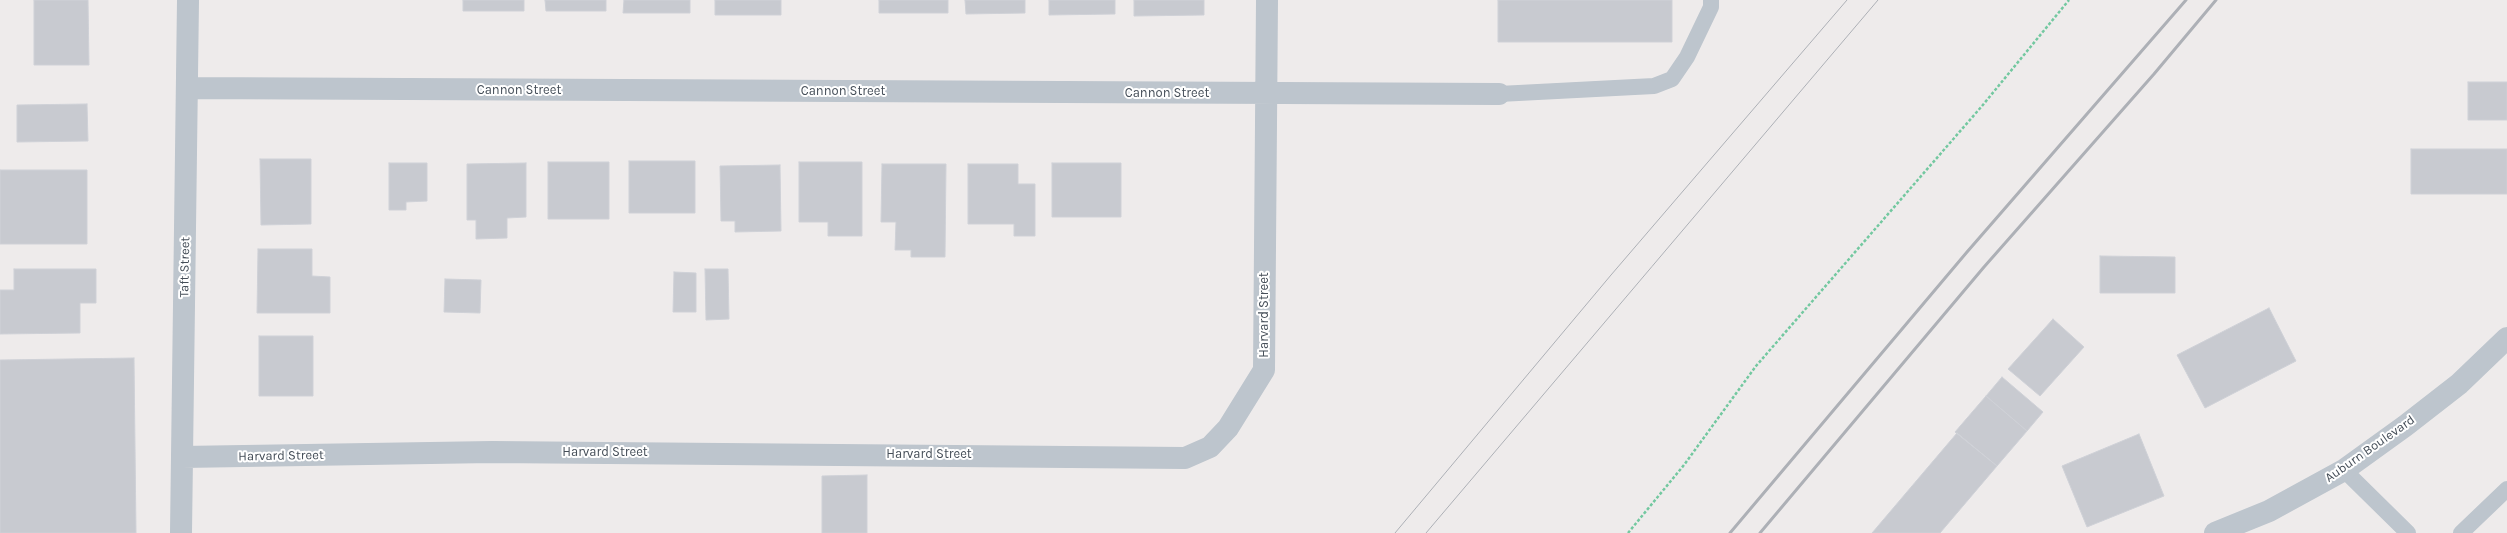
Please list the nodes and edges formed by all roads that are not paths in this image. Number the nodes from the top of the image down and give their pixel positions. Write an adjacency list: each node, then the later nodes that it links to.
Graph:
1 (188, 0): 4 (street, Taft Street)
2 (1267, 0): 5 (street, Harvard Street)
3 (1711, 0): 6 (lane)
4 (188, 88): 5 (street, Cannon Street); 8 (street, Taft Street)
5 (1265, 93): 6 (street, Cannon Street); 8 (street, Harvard Street)
6 (1499, 94)
7 (2507, 338): 9 (street, Auburn Boulevard)
8 (182, 457): 11 (street, Taft Street)
9 (2344, 470): 12 (street, Auburn Boulevard); 13 (lane)
10 (2507, 489): 14 (lane)
11 (180, 533)
12 (2215, 533)
13 (2408, 533)
14 (2461, 533)

